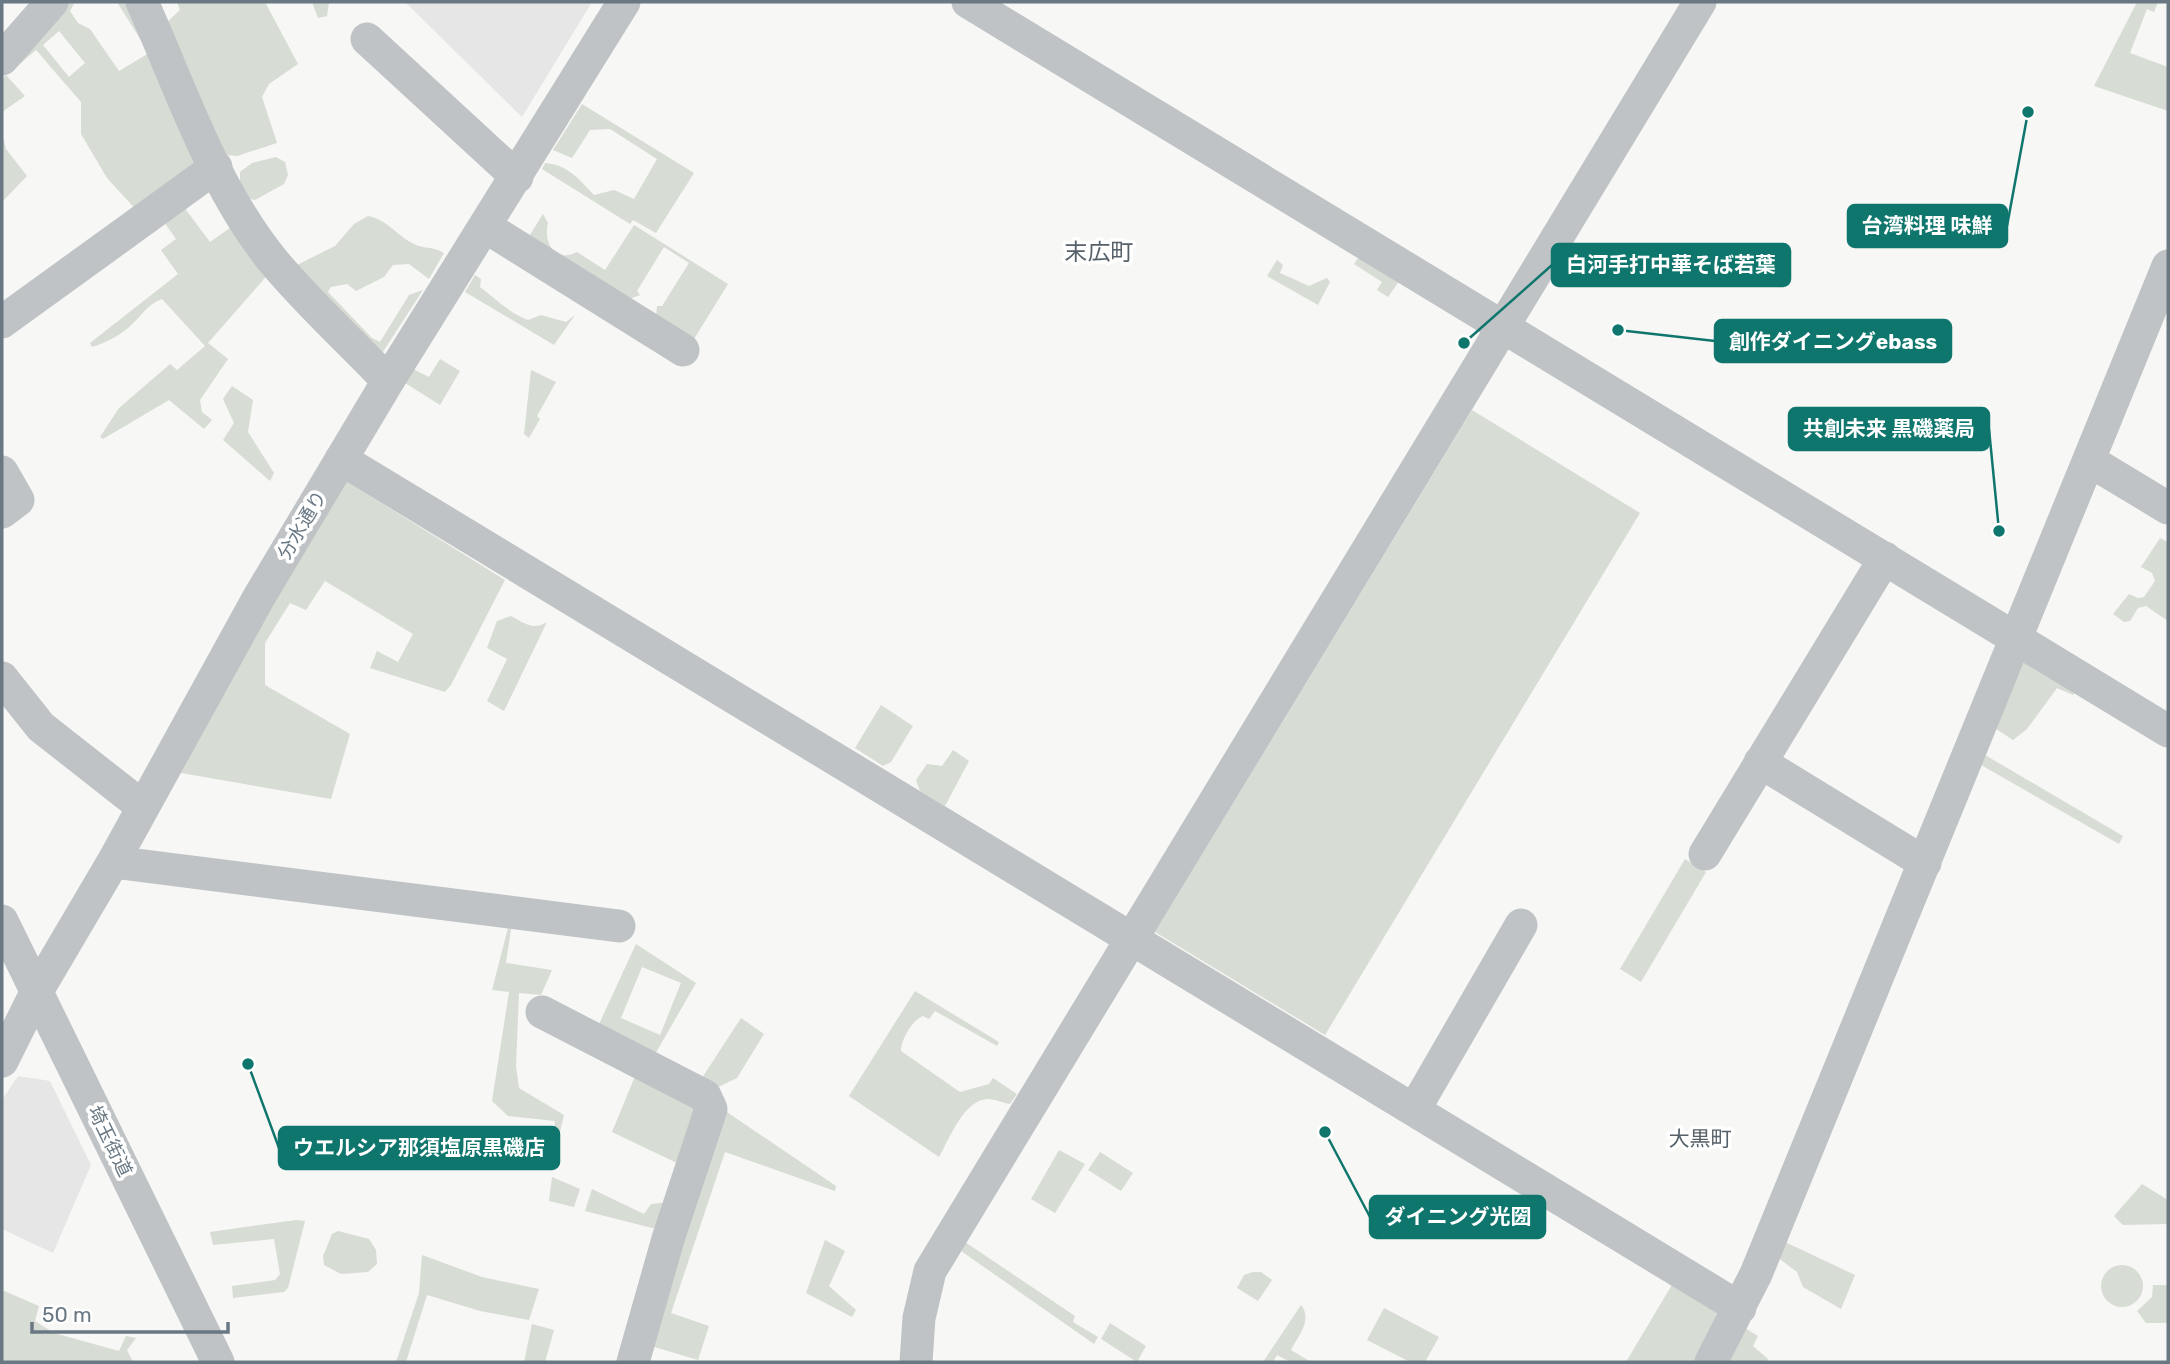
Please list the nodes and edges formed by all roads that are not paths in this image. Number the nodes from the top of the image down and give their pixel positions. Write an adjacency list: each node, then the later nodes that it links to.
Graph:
1 (52, 2): 7 (street)
2 (142, 2): 8 (street)
3 (624, 2): 9 (street, 分水通り)
4 (968, 2): 13 (street)
5 (1700, 2): 13 (street)
6 (367, 39): 9 (street)
7 (2, 59)
8 (216, 167): 12 (street); 16 (street)
9 (517, 177): 10 (street, 分水通り)
10 (486, 227): 15 (street); 16 (street, 分水通り)
11 (2168, 267): 14 (street)
12 (2, 322)
13 (1503, 326): 22 (street); 34 (street)
14 (2157, 327): 18 (street)
15 (683, 350)
16 (388, 381): 17 (street, 分水通り)
17 (341, 459): 27 (street, 分水通り); 34 (street)
18 (2090, 461): 20 (street); 23 (street)
19 (2, 471): 21 (street)
20 (2168, 508)
21 (2, 512)
22 (1885, 558): 23 (street); 26 (street)
23 (2017, 639): 25 (street); 30 (street)
24 (2, 678): 27 (street)
25 (2168, 731)
26 (1760, 762): 28 (street); 30 (street)
27 (143, 807): 29 (street, 分水通り)
28 (1705, 854)
29 (113, 862): 33 (street); 35 (street, 分水通り)
30 (1925, 863): 39 (street)
31 (2, 921): 35 (street, 埼玉街道)
32 (1521, 925): 38 (street)
33 (619, 926)
34 (1130, 938): 38 (street); 42 (street)
35 (37, 991): 37 (street, 分水通り); 40 (street, 埼玉街道)
36 (542, 1012): 41 (street)
37 (2, 1061)
38 (1414, 1110): 39 (street)
39 (1740, 1308): 43 (street)
40 (218, 1362)
41 (633, 1362)
42 (916, 1362)
43 (1711, 1362)

